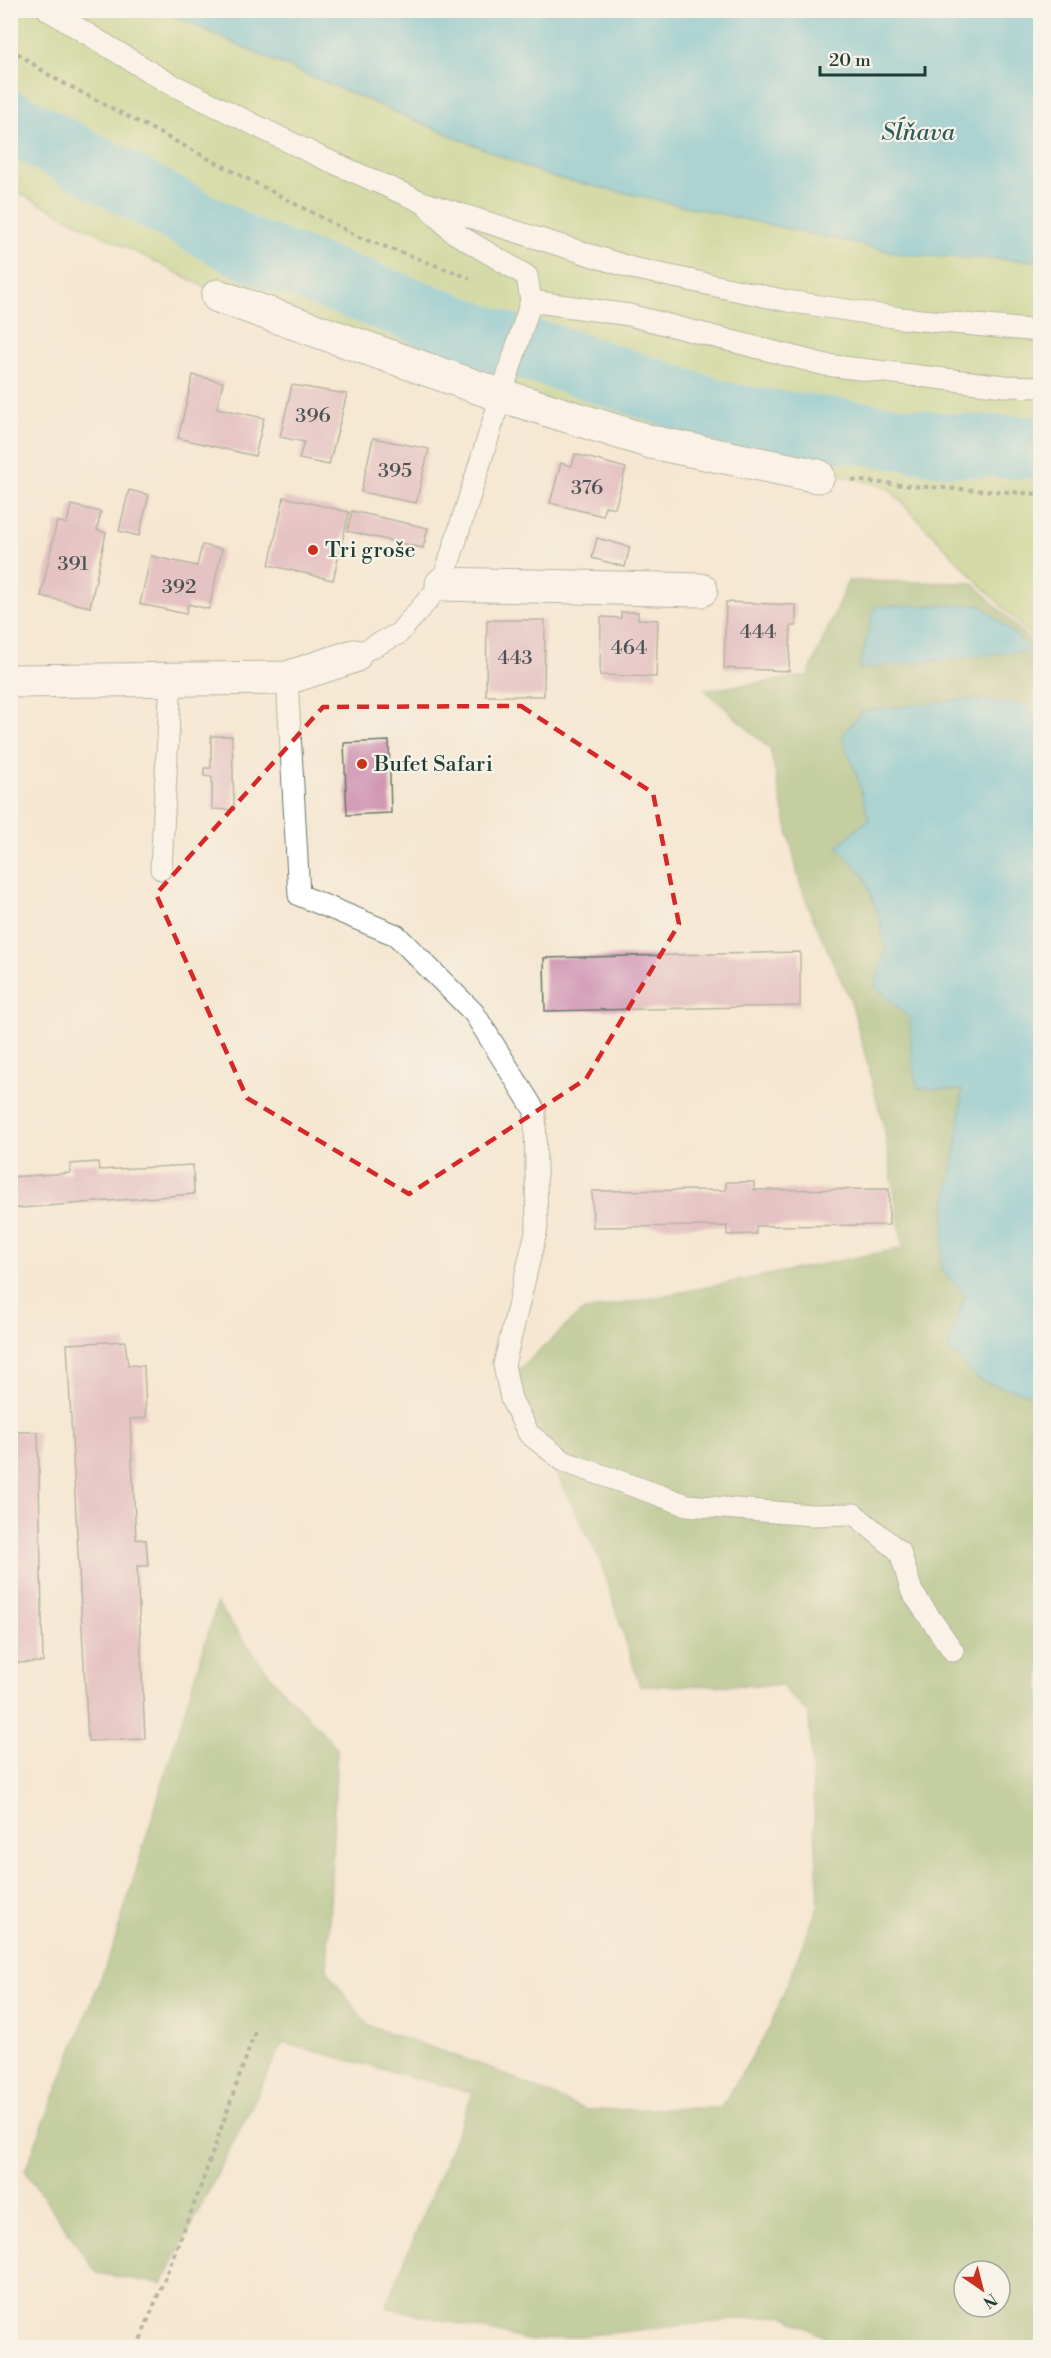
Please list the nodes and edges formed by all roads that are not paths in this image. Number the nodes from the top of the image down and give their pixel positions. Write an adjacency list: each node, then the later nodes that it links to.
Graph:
1 (48, 10): 2 (lane)
2 (422, 202): 4 (lane); 5 (lane)
3 (218, 296): 7 (street)
4 (531, 301): 6 (lane); 7 (lane)
5 (1041, 332)
6 (1041, 387)
7 (500, 395): 8 (street); 9 (lane)
8 (818, 476)
9 (442, 584): 10 (street); 11 (lane)
10 (701, 590)
11 (354, 656): 12 (street)
12 (287, 678): 13 (street); 16 (lane)
13 (171, 679): 14 (street); 15 (lane)
14 (10, 681)
15 (160, 869)
16 (953, 1651)

